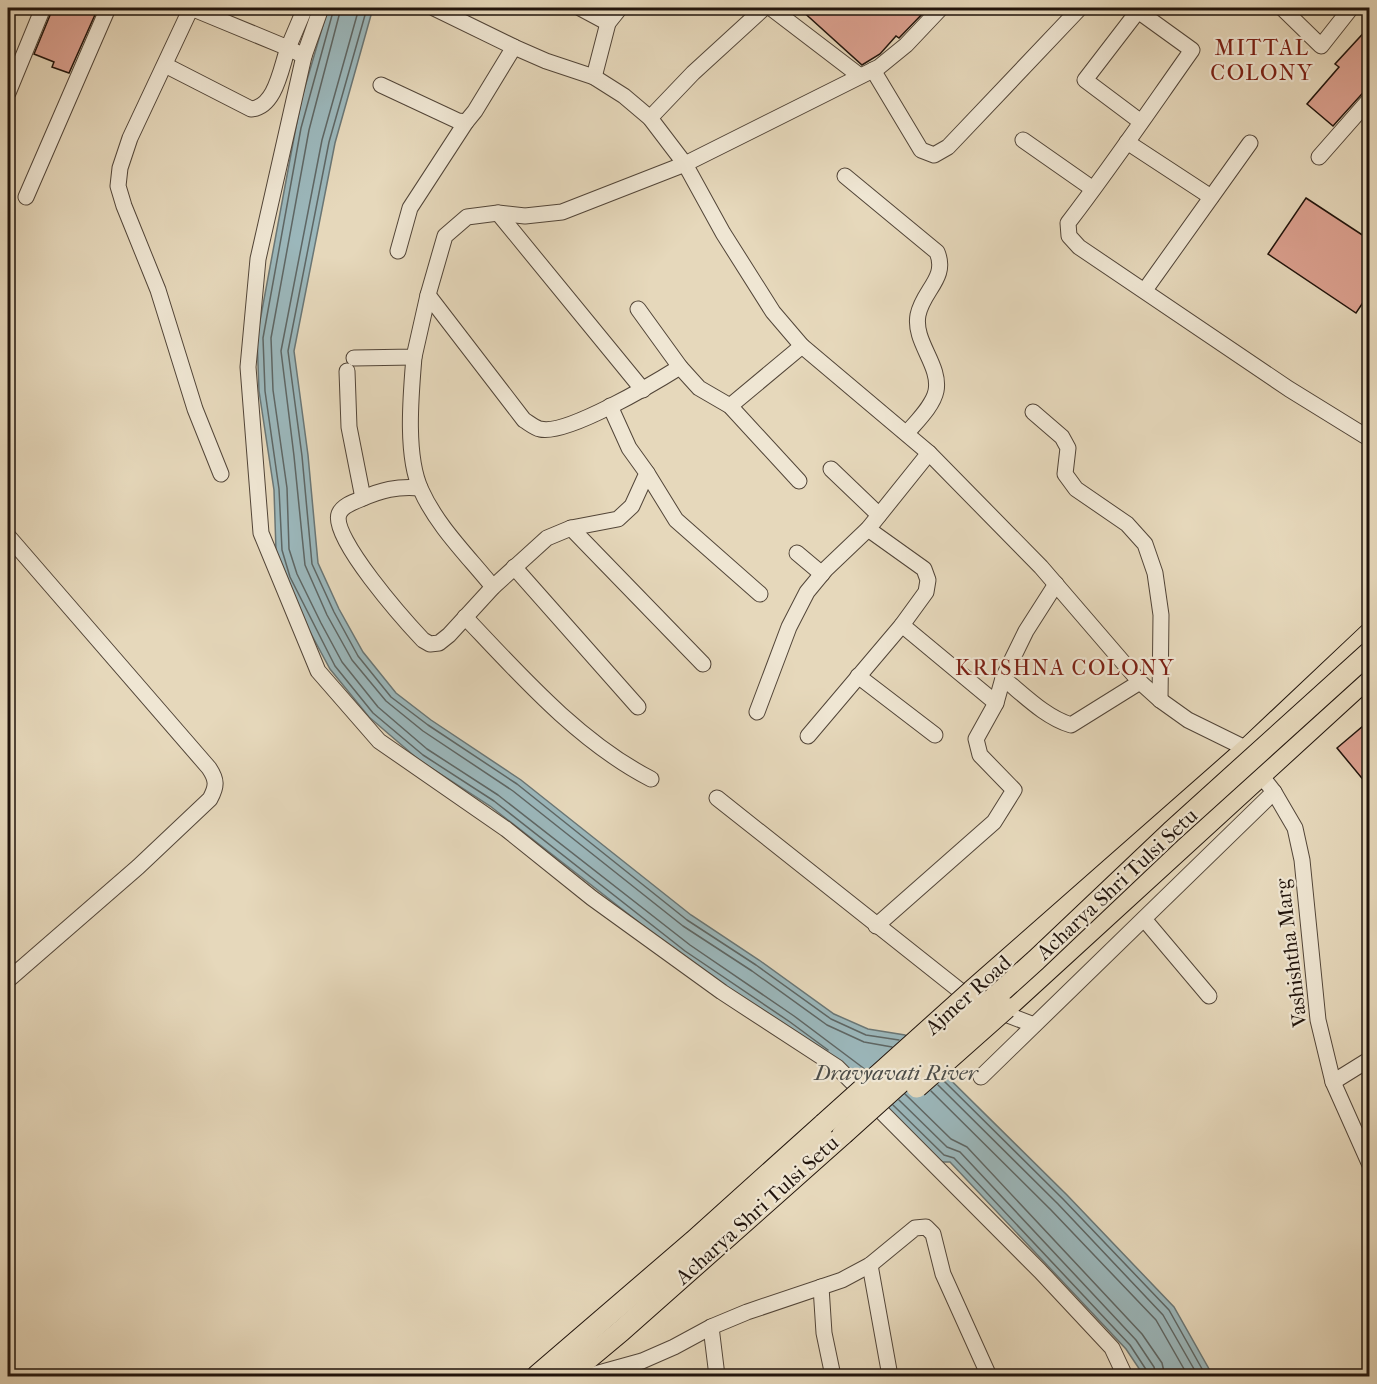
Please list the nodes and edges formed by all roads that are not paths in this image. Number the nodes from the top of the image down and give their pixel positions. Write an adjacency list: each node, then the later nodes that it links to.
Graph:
1 (43, 8): 23 (street)
2 (108, 8): 35 (street)
3 (191, 8): 17 (street); 19 (street)
4 (305, 8): 17 (street)
5 (321, 8): 18 (street)
6 (434, 8): 16 (street)
7 (580, 8): 15 (street)
8 (620, 8): 15 (street)
9 (764, 8): 25 (street)
10 (771, 8): 20 (street)
11 (941, 8): 20 (street)
12 (1080, 8): 20 (street)
13 (1282, 8): 14 (street)
14 (1351, 8)
15 (608, 23): 21 (street)
16 (514, 46): 21 (street); 26 (street)
17 (288, 48): 18 (street); 19 (street)
18 (304, 56): 107 (street)
19 (165, 65): 54 (street)
20 (866, 73): 32 (street)
21 (594, 77): 25 (street)
22 (381, 85): 26 (street)
23 (8, 93)
24 (1370, 99): 31 (street)
25 (650, 118): 32 (street)
26 (466, 122): 38 (street)
27 (1141, 122): 27 (street); 29 (street)
28 (1023, 140): 34 (street)
29 (1127, 142): 34 (street); 36 (street)
30 (1250, 143): 36 (street)
31 (1319, 157)
32 (685, 164): 37 (street); 42 (street)
33 (844, 177): 49 (street)
34 (1093, 189): 39 (street)
35 (26, 197)
36 (1212, 197): 39 (street)
37 (498, 213): 40 (street); 45 (street)
38 (398, 251)
39 (1145, 290): 50 (street)
40 (428, 295): 43 (street); 46 (street)
41 (638, 309): 44 (street)
42 (802, 346): 47 (street); 49 (street)
43 (414, 357): 56 (street); 57 (street)
44 (680, 367): 45 (street); 47 (street)
45 (644, 390): 46 (street)
46 (610, 406): 53 (street)
47 (730, 406): 55 (street)
48 (1033, 412): 77 (street)
49 (907, 433): 51 (street)
50 (1370, 439)
51 (929, 453): 58 (street); 65 (street)
52 (831, 469): 58 (street)
53 (647, 473): 59 (street); 67 (street)
54 (221, 474)
55 (800, 481)
56 (420, 488): 57 (street); 66 (street)
57 (363, 498): 68 (street)
58 (879, 515): 60 (street)
59 (571, 528): 63 (street); 72 (street)
60 (868, 529): 64 (street); 69 (street)
61 (9, 541): 90 (street)
62 (797, 553): 64 (street)
63 (514, 567): 66 (street); 79 (street)
64 (822, 574): 80 (street)
65 (1056, 584): 75 (street); 76 (street)
66 (493, 586): 68 (street)
67 (760, 594)
68 (465, 617): 85 (street)
69 (902, 625): 74 (street); 78 (street)
70 (1370, 633): 83 (highway, Ajmer Road)
71 (1370, 652): 102 (highway, Acharya Shri Tulsi Setu, bridge)
72 (703, 664)
73 (1370, 675): 84 (highway, Ajmer Road)
74 (858, 676): 81 (street); 82 (street)
75 (1003, 678): 76 (street); 78 (street)
76 (1140, 682): 77 (street)
77 (1160, 700): 83 (street)
78 (996, 703): 89 (street)
79 (638, 707)
80 (757, 712)
81 (935, 735)
82 (808, 736)
83 (1247, 749): 101 (highway, Ajmer Road, bridge)
84 (1260, 774): 86 (street, Vashishtha Marg); 100 (highway, Ajmer Road, bridge)
85 (651, 779)
86 (1274, 792): 88 (street); 95 (street, Vashishtha Marg)
87 (717, 798): 89 (street)
88 (1144, 920): 91 (street); 92 (street)
89 (876, 926): 92 (street)
90 (8, 980)
91 (1209, 996)
92 (1034, 1025): 94 (street)
93 (1370, 1059): 95 (street)
94 (981, 1077)
95 (1333, 1082): 96 (street, Vashishtha Marg)
96 (1370, 1165)
97 (870, 1265): 98 (street); 105 (street); 106 (street)
98 (821, 1287): 99 (street); 104 (street)
99 (711, 1327): 100 (street); 103 (street)
100 (588, 1376)
101 (537, 1377)
102 (567, 1377)
103 (717, 1377)
104 (832, 1377)
105 (890, 1377)
106 (989, 1377)
107 (1125, 1377)

